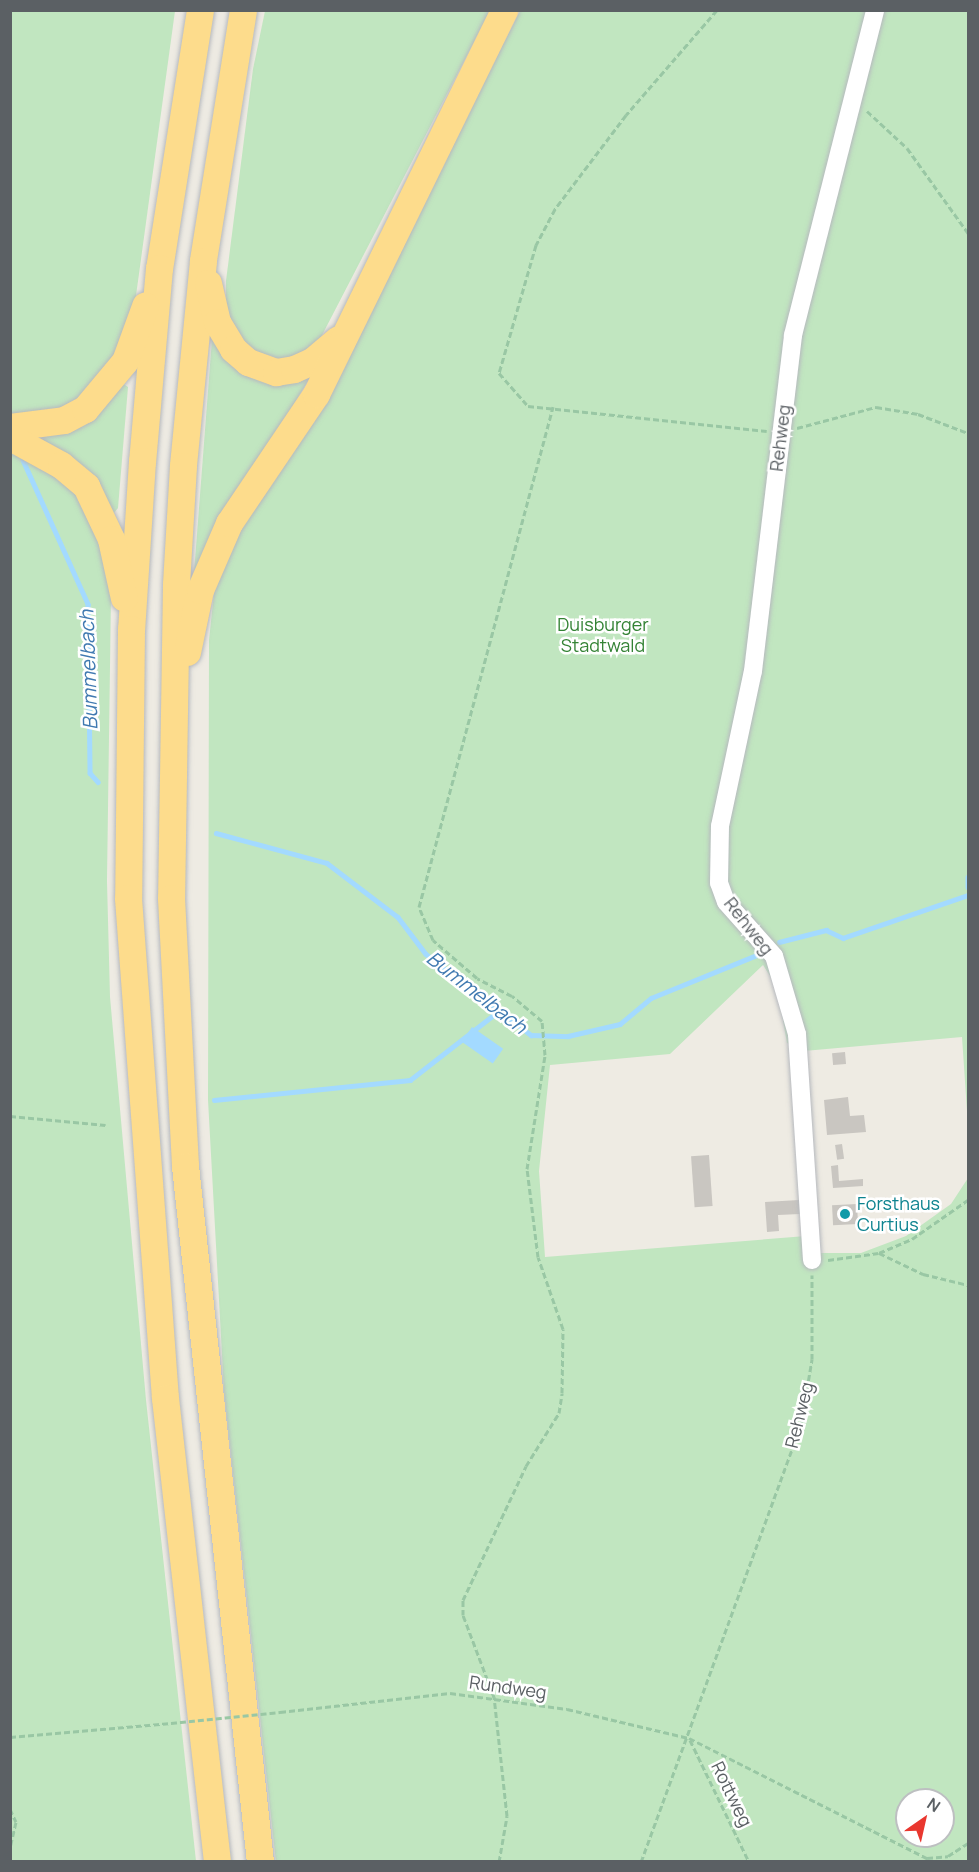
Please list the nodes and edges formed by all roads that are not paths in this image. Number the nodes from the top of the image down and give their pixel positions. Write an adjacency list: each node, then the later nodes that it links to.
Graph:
1 (200, 10): 6 (highway)
2 (243, 10): 5 (highway)
3 (504, 10): 7 (highway)
4 (874, 10): 12 (lane, Rehweg)
5 (203, 261): 7 (highway); 11 (highway)
6 (159, 268): 8 (highway); 10 (highway)
7 (345, 332): 11 (highway)
8 (10, 427)
9 (10, 437): 10 (highway)
10 (131, 628): 13 (highway)
11 (173, 715): 14 (highway)
12 (812, 1260)
13 (217, 1862)
14 (260, 1862)

